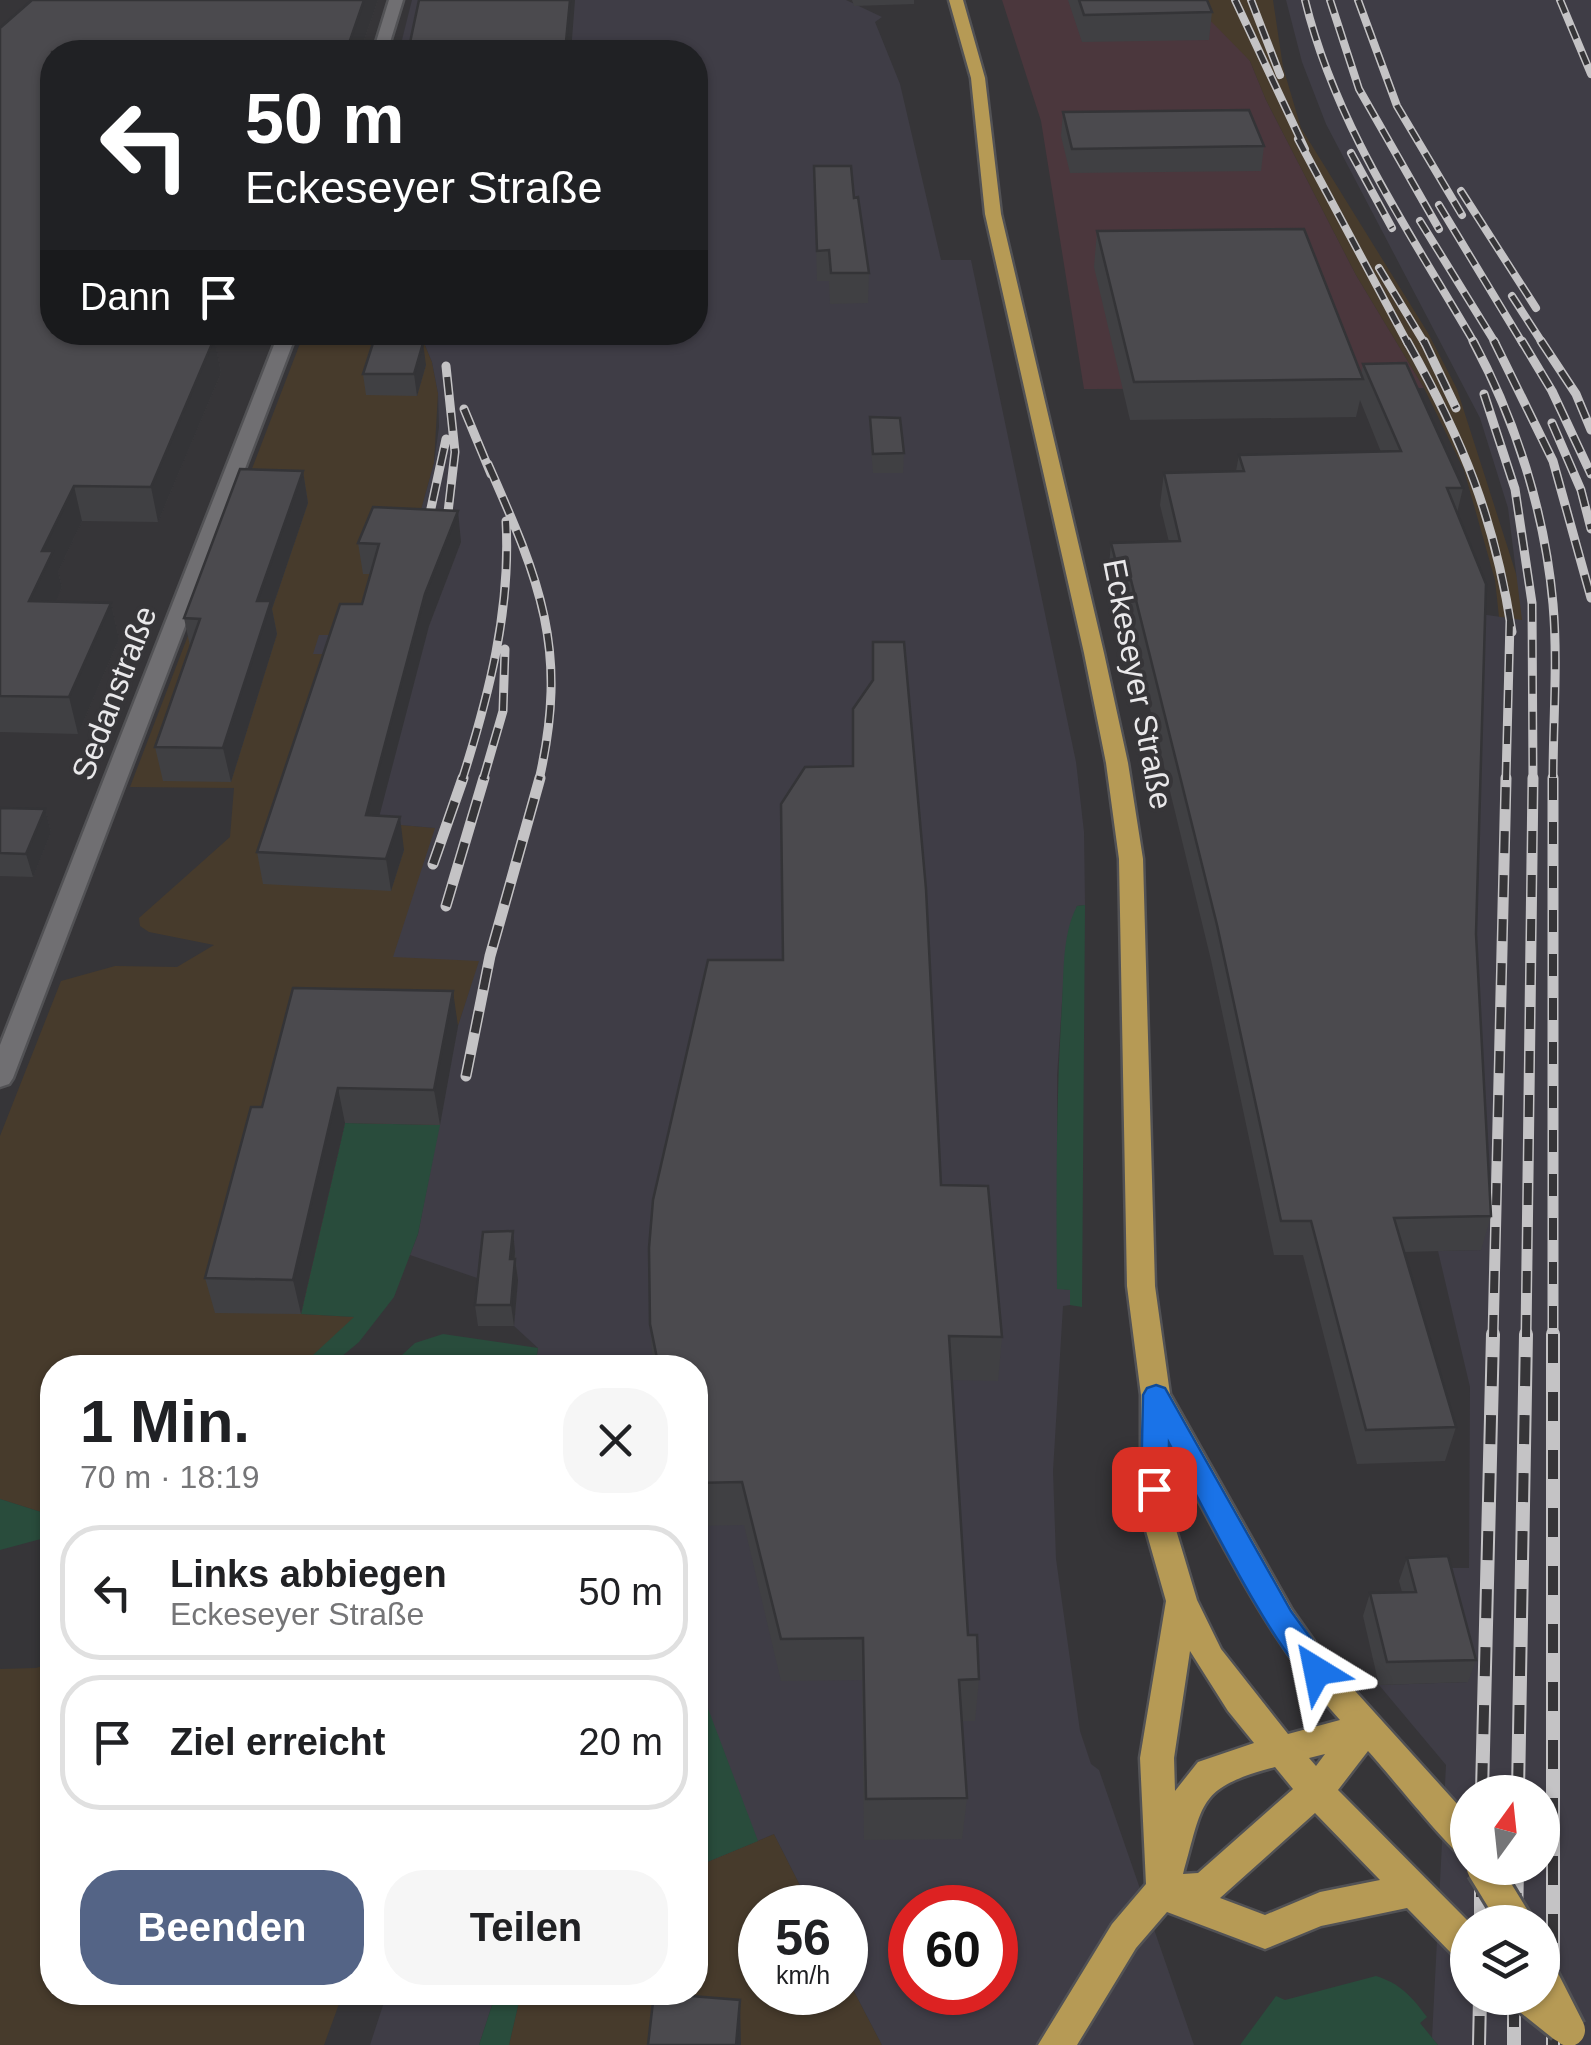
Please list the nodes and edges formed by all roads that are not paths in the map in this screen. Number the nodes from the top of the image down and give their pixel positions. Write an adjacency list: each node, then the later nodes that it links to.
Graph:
1 (396, 0): 3 (street)
2 (956, 0): 6 (main road, Eckeseyer Straße)
3 (384, 40)
4 (283, 345): 5 (street, Sedanstraße)
5 (0, 1078)
6 (1156, 1395): 7 (main road, Eckeseyer Straße); 8 (main road, Eckeseyer Straße)
7 (1182, 1601): 9 (main road, Eckeseyer Straße); 13 (main road)
8 (1366, 1728): 9 (main road); 10 (main road); 11 (main road, Eckeseyer Straße)
9 (1284, 1750): 10 (main road, Eckeseyer Straße); 13 (main road)
10 (1316, 1791): 12 (main road, Eckeseyer Straße); 13 (main road)
11 (1450, 1820)
12 (1411, 1891): 13 (main road); 14 (main road, Eckeseyer Straße)
13 (1161, 1893): 18 (main road)
14 (1450, 1930)
15 (1560, 2010): 17 (main road, bridge)
16 (1548, 2015): 17 (main road, bridge)
17 (1575, 2038)
18 (1056, 2045)

